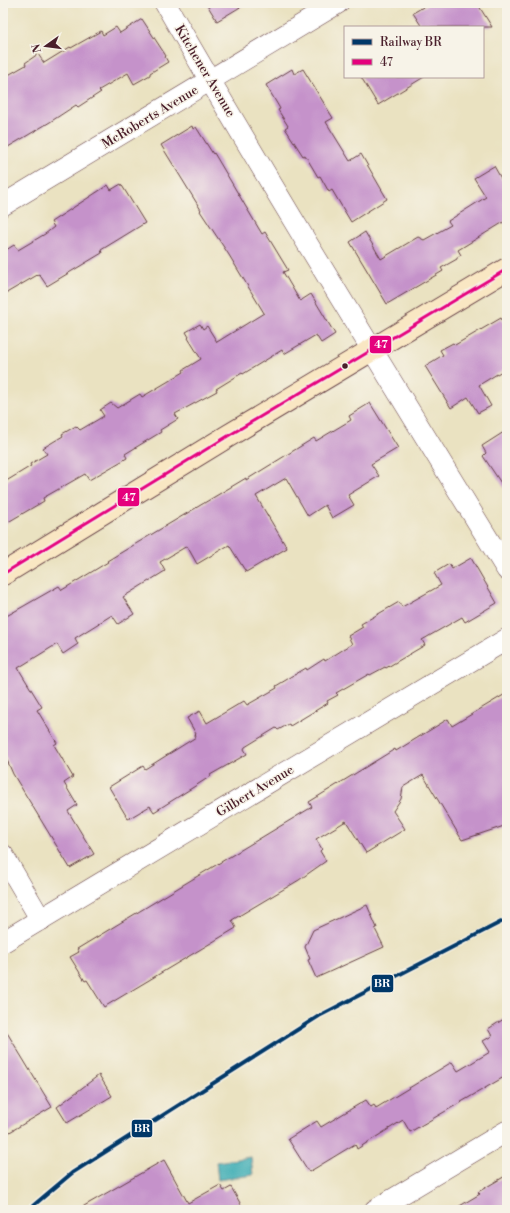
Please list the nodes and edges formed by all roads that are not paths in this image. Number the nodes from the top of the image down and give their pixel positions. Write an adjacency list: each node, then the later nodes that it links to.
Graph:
1 (165, 3): 3 (street, Kitchener Avenue)
2 (338, 3): 3 (street, McRoberts Avenue)
3 (210, 81): 4 (street, McRoberts Avenue); 6 (street, Kitchener Avenue)
4 (3, 205)
5 (507, 269): 6 (street)
6 (372, 350): 7 (street, Kitchener Avenue); 8 (street)
7 (507, 570)
8 (3, 574)
9 (507, 639): 11 (street, Gilbert Avenue)
10 (3, 855): 11 (street)
11 (41, 920): 12 (street, Gilbert Avenue)
12 (3, 942)
13 (507, 1131): 14 (street)
14 (375, 1210)

